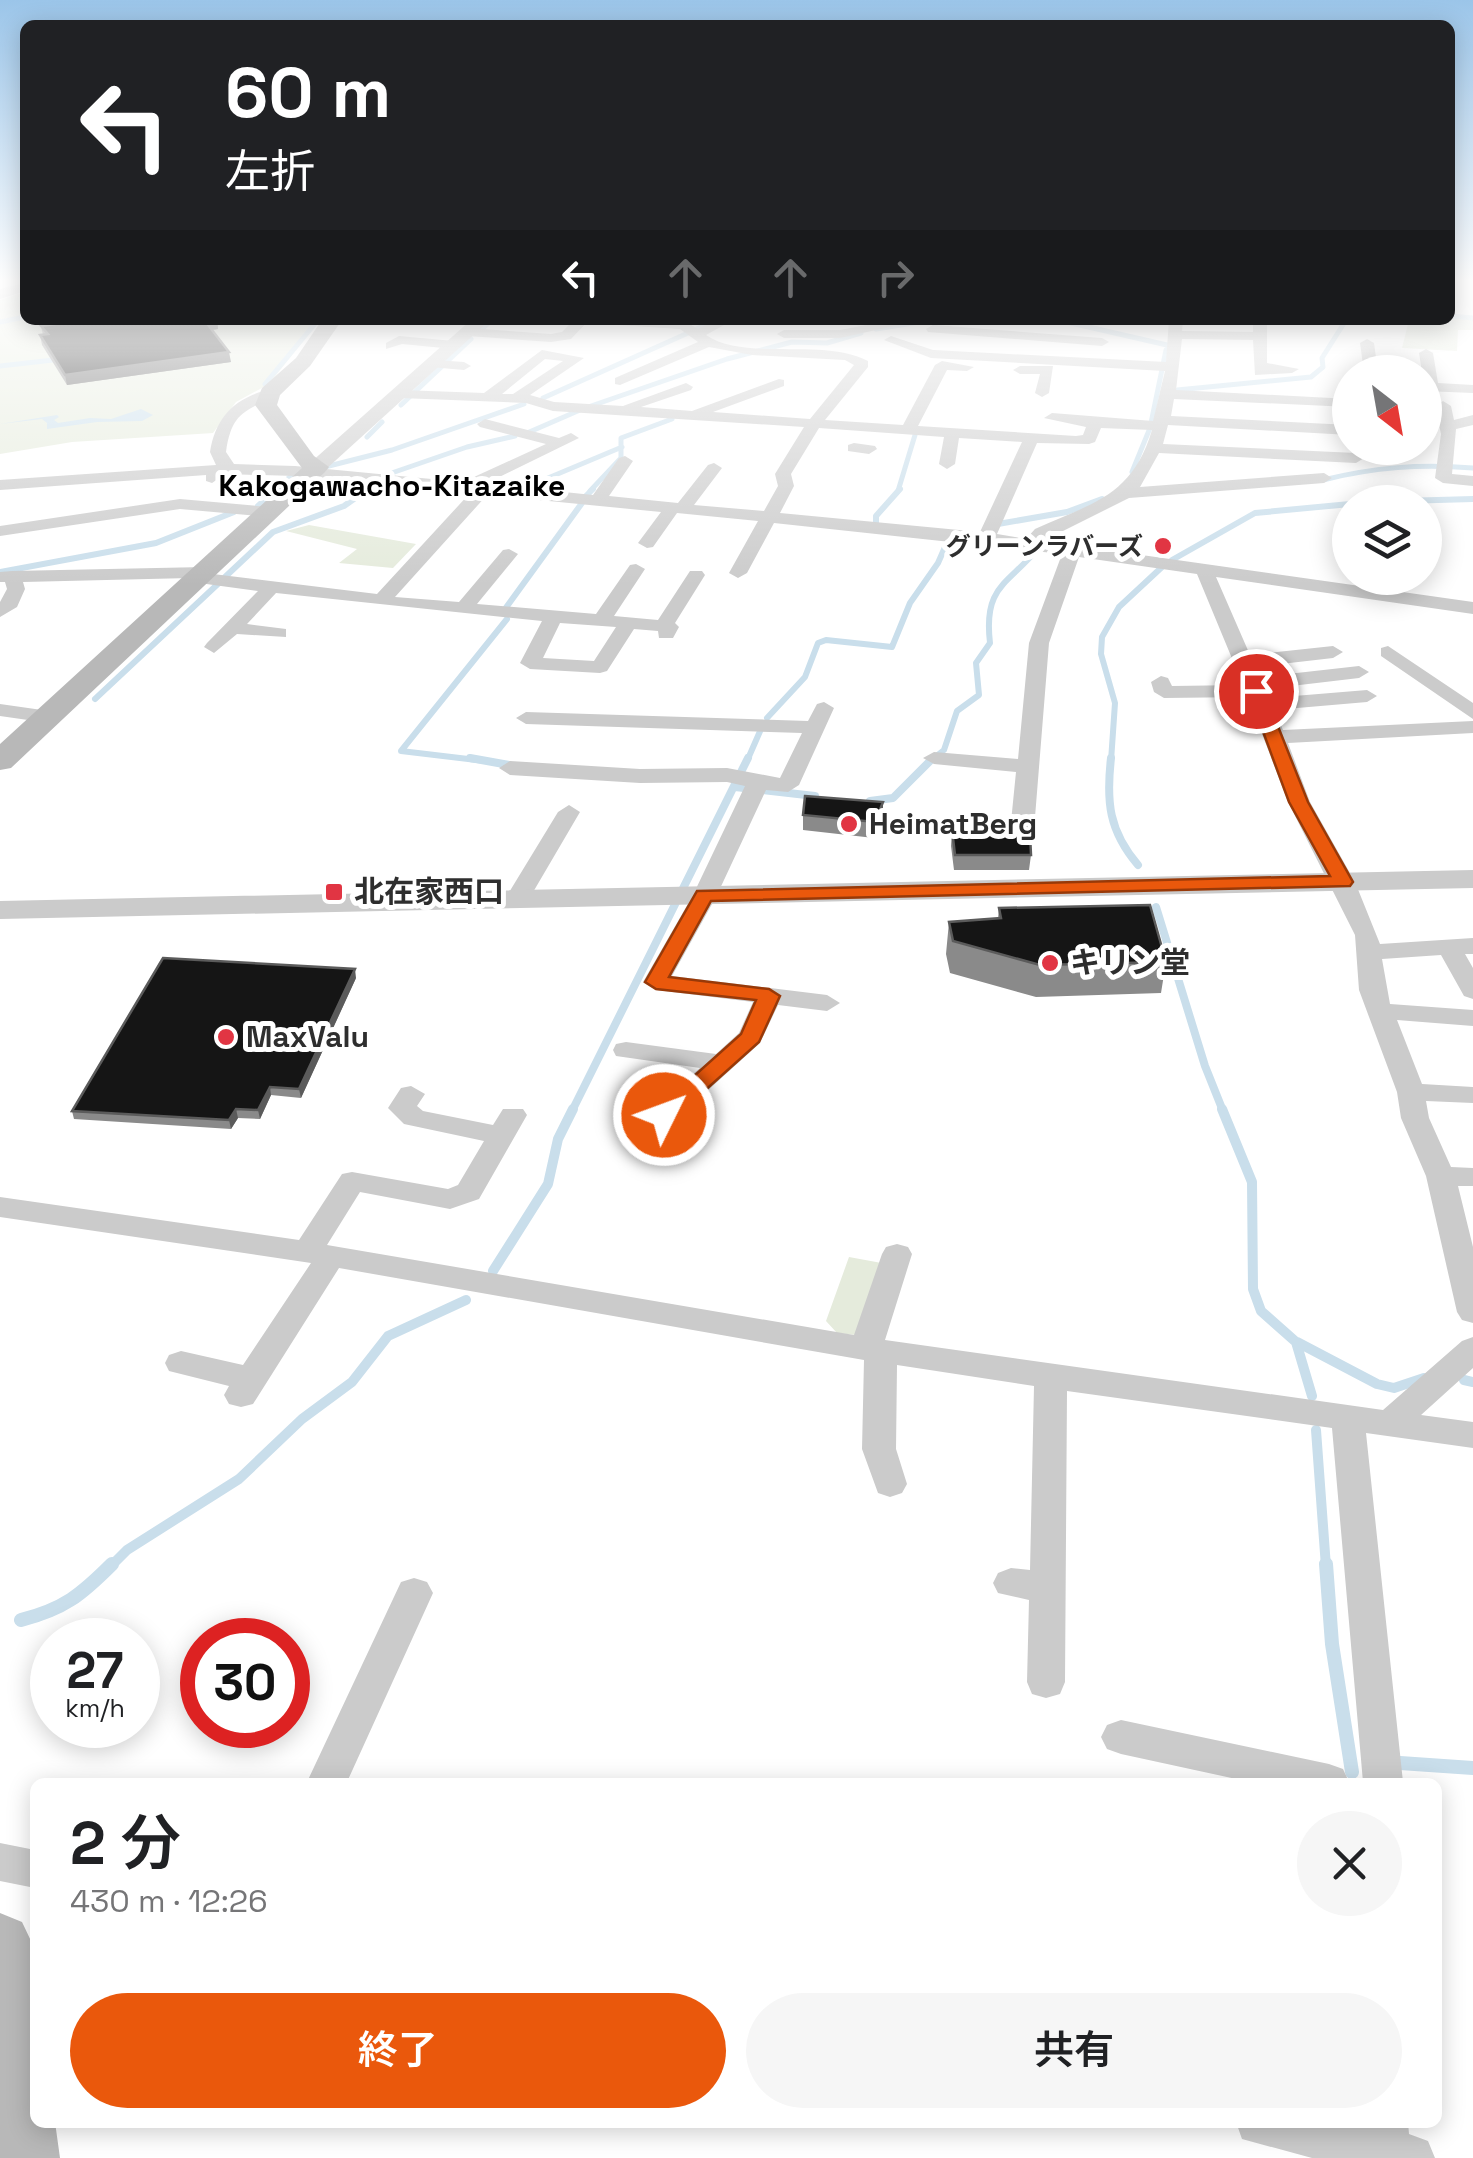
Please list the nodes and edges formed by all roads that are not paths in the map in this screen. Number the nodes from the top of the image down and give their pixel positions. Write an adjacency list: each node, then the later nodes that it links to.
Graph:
1 (280, 384): 15 (main road)
2 (418, 384): 16 (street)
3 (505, 384): 18 (street)
4 (539, 384): 19 (street)
5 (842, 384): 33 (street)
6 (933, 384): 37 (street)
7 (1013, 384): 14 (street)
8 (1168, 384): 17 (street)
9 (1315, 384): 20 (street)
10 (686, 388): 25 (street)
11 (1442, 388): 13 (street)
12 (769, 389): 27 (street)
13 (1473, 389)
14 (1043, 390)
15 (270, 393): 47 (street); 51 (main road)
16 (408, 394): 18 (street); 51 (street)
17 (1166, 394): 20 (street); 32 (street)
18 (487, 398): 19 (street)
19 (515, 400): 22 (street)
20 (1316, 401): 21 (street)
21 (1332, 404)
22 (554, 406): 25 (street); 49 (street)
23 (1443, 406): 36 (street)
24 (1332, 409): 26 (street)
25 (619, 410): 27 (street)
26 (1296, 411)
27 (688, 416): 30 (street)
28 (1052, 418): 31 (street)
29 (1473, 420): 36 (street)
30 (758, 422): 33 (street); 39 (street)
31 (1095, 423): 32 (street); 41 (street)
32 (1159, 423): 35 (street); 42 (street)
33 (814, 424): 34 (street); 63 (street)
34 (876, 428): 37 (street); 43 (street)
35 (1332, 429)
36 (1448, 430): 38 (street); 54 (street)
37 (908, 431): 40 (street)
38 (1442, 431)
39 (698, 433)
40 (952, 434): 41 (street); 46 (street)
41 (1031, 439): 65 (street)
42 (1154, 448): 44 (street); 57 (street)
43 (863, 451)
44 (1332, 457)
45 (478, 458): 49 (street)
46 (943, 459)
47 (220, 461): 51 (street); 52 (street); 59 (street)
48 (625, 461): 58 (street)
49 (508, 466): 56 (street)
50 (714, 468): 60 (street)
51 (314, 470): 56 (street); 62 (main road)
52 (104, 477): 55 (street); 61 (street)
53 (1324, 478): 57 (street)
54 (1473, 481)
55 (0, 485)
56 (473, 488): 58 (street); 77 (street)
57 (1125, 493): 67 (street)
58 (598, 500): 60 (street)
59 (180, 504): 61 (street); 62 (street)
60 (678, 508): 63 (street); 66 (street)
61 (125, 510): 64 (street)
62 (270, 512): 73 (main road)
63 (768, 517): 65 (street); 72 (street)
64 (0, 531)
65 (986, 538): 67 (street)
66 (623, 541)
67 (1031, 544): 68 (street)
68 (1072, 550): 71 (street); 102 (street)
69 (509, 554): 78 (street)
70 (636, 569): 82 (street)
71 (1204, 569): 79 (street); 90 (street)
72 (738, 573)
73 (202, 575): 74 (street); 76 (street); 96 (main road)
74 (6, 576): 80 (street)
75 (685, 582): 83 (street)
76 (272, 587): 77 (street); 84 (street)
77 (382, 600): 78 (street)
78 (464, 608): 81 (street)
79 (1473, 608)
80 (0, 611)
81 (554, 616): 82 (street); 83 (street)
82 (602, 620): 83 (street)
83 (628, 623)
84 (232, 628): 85 (street); 86 (street)
85 (279, 633)
86 (214, 647)
87 (1333, 652): 90 (street)
88 (1388, 652): 89 (street); 91 (street); 94 (street)
89 (1413, 652)
90 (1244, 662): 91 (street)
91 (1257, 693): 92 (street); 95 (street); 99 (street)
92 (1359, 700)
93 (0, 710): 96 (street)
94 (1473, 713)
95 (1160, 715)
96 (49, 716): 101 (main road)
97 (526, 718): 104 (street)
98 (1473, 726): 99 (street)
99 (1276, 737): 108 (street)
100 (934, 758): 102 (street)
101 (0, 760)
102 (1028, 766): 106 (street)
103 (510, 768): 104 (street)
104 (758, 783): 109 (street)
105 (556, 821): 110 (street)
106 (1020, 842)
107 (1473, 879): 108 (street)
108 (1343, 882): 109 (street); 113 (street)
109 (704, 895): 110 (street); 115 (street)
110 (518, 899): 111 (street)
111 (0, 910)
112 (1461, 947): 113 (street); 114 (street)
113 (1368, 952): 117 (street)
114 (1473, 991)
115 (769, 996): 116 (street); 120 (street)
116 (828, 1002)
117 (1381, 1012): 118 (street); 121 (street)
118 (1473, 1018)
119 (626, 1050): 120 (street)
120 (722, 1063): 124 (street)
121 (1411, 1092): 123 (street); 125 (street)
122 (411, 1094): 129 (street)
123 (1473, 1095)
124 (664, 1115)
125 (1441, 1176): 126 (street); 130 (street)
126 (1473, 1177)
127 (0, 1208): 129 (street)
128 (897, 1254): 132 (street)
129 (318, 1256): 132 (street); 133 (street)
130 (1473, 1312)
131 (1473, 1349): 136 (street)
132 (874, 1350): 134 (street); 138 (street)
133 (181, 1364)
134 (1051, 1377): 135 (street); 140 (street)
135 (1348, 1420): 136 (street); 144 (street)
136 (1390, 1424): 137 (street)
137 (1473, 1435)
138 (890, 1484)
139 (414, 1593): 142 (street)
140 (1046, 1682)
141 (1121, 1738): 143 (street)
142 (329, 1778)
143 (1310, 1778)
144 (1384, 1778)
145 (0, 1862): 146 (street)
146 (30, 1868)
147 (0, 1943): 150 (main road)
148 (1290, 2128): 149 (street)
149 (1391, 2147)
150 (25, 2158)

